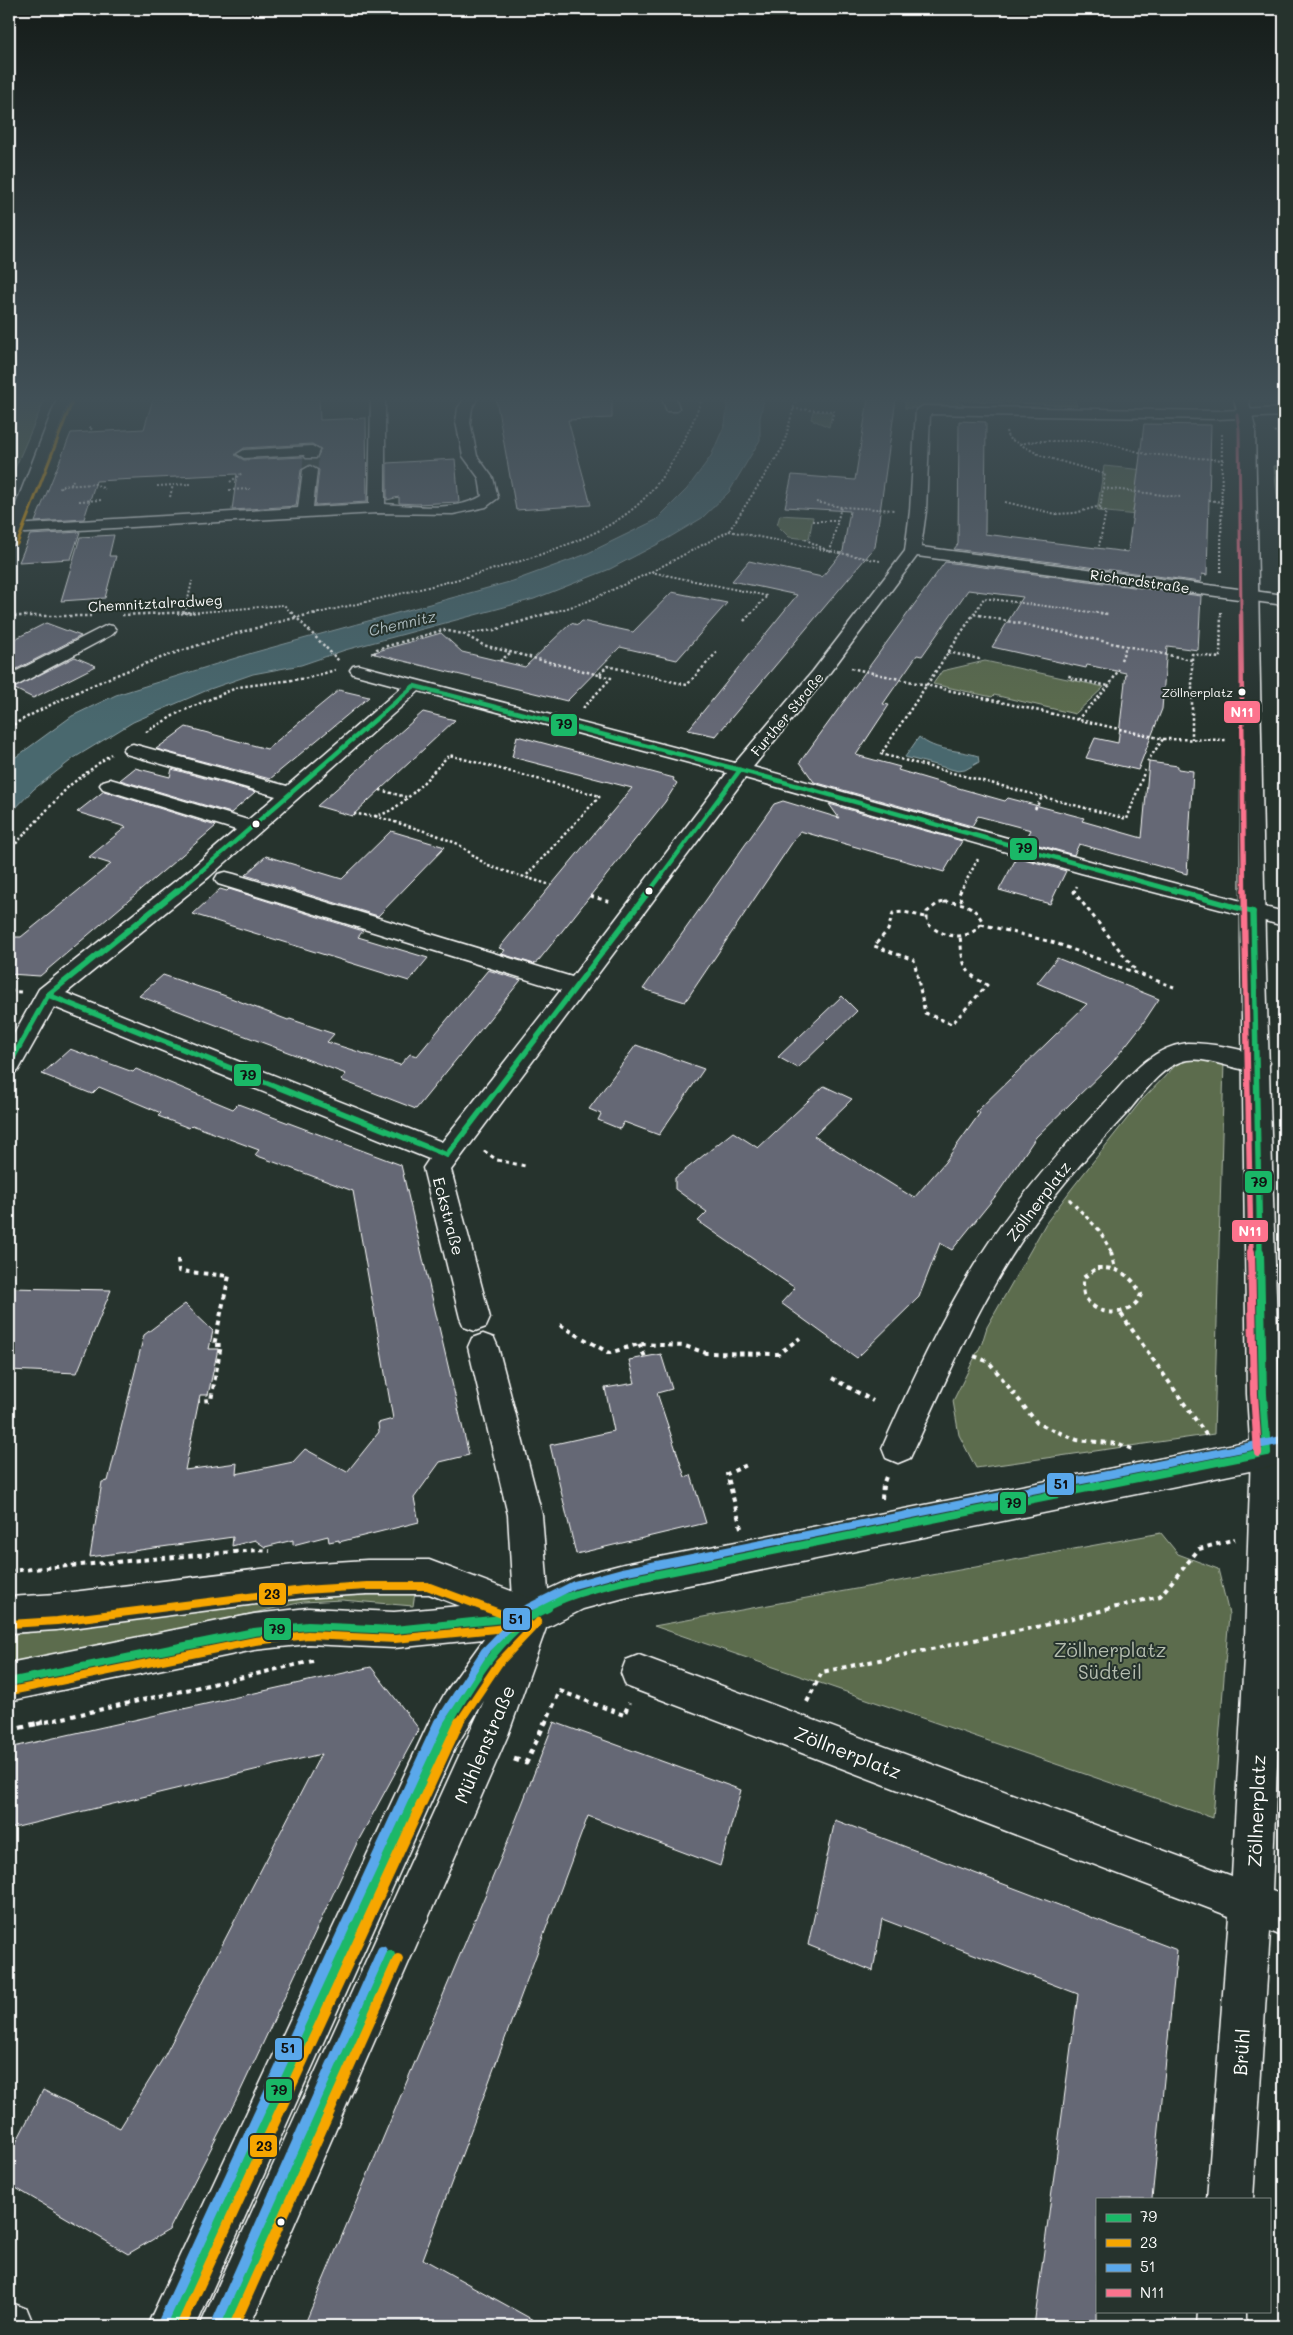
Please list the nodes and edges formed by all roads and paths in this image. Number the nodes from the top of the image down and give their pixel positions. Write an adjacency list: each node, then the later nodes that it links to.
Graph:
1 (841, 507): 18 (path)
2 (22, 508): 20 (street)
3 (305, 508): 16 (street)
4 (377, 508): 5 (street); 16 (street)
5 (467, 508)
6 (634, 508): 34 (path)
7 (744, 508): 19 (path)
8 (860, 508): 15 (path)
9 (918, 508): 15 (street, Further Straße)
10 (1035, 508): 11 (path)
11 (1089, 508)
12 (1100, 508): 22 (path)
13 (1222, 508): 27 (path)
14 (1248, 508): 28 (street, Zöllnerplatz)
15 (918, 511): 24 (street, Further Straße)
16 (305, 512): 20 (street)
17 (812, 521): 18 (path)
18 (839, 521): 23 (path)
19 (729, 531): 23 (path); 25 (path)
20 (11, 536)
21 (805, 539): 23 (path)
22 (1099, 546)
23 (830, 552): 24 (path)
24 (908, 558): 27 (street, Richardstraße); 48 (street, Further Straße)
25 (651, 572): 36 (path); 37 (path)
26 (192, 580): 30 (path)
27 (1221, 592): 28 (street, Richardstraße); 45 (path)
28 (1249, 595): 29 (street, Richardstraße); 62 (street, Zöllnerplatz)
29 (1284, 600)
30 (185, 613): 34 (path, Chemnitztalradweg); 35 (path, Chemnitztalradweg)
31 (974, 614): 32 (path); 38 (path); 41 (path)
32 (1108, 614)
33 (9, 616): 35 (path, Chemnitztalradweg)
34 (298, 618): 46 (path, Chemnitztalradweg); 59 (path)
35 (107, 620): 53 (street)
36 (744, 621)
37 (463, 634): 39 (path); 42 (path)
38 (1126, 647): 44 (path); 45 (path)
39 (510, 652): 47 (path); 51 (path)
40 (717, 652): 51 (path)
41 (948, 652): 43 (path); 55 (path)
42 (373, 656)
43 (980, 657)
44 (1121, 660)
45 (1192, 660): 61 (path)
46 (340, 661)
47 (500, 661)
48 (829, 662): 55 (path); 65 (street, Further Straße)
49 (1119, 669): 56 (path)
50 (359, 670): 54 (street)
51 (599, 675): 58 (path)
52 (1070, 675): 56 (path)
53 (9, 682)
54 (414, 686): 58 (street); 69 (street)
55 (926, 686): 57 (path); 70 (path)
56 (1109, 686): 57 (path)
57 (1076, 720): 60 (path)
58 (566, 725): 65 (street)
59 (9, 727)
60 (1163, 739): 61 (path); 64 (path)
61 (1192, 740): 62 (path)
62 (1250, 741): 82 (street, Zöllnerplatz)
63 (133, 750): 69 (street)
64 (1146, 762)
65 (740, 770): 76 (street); 88 (street, Further Straße)
66 (1145, 770): 70 (path)
67 (110, 785): 75 (street)
68 (380, 790): 71 (path)
69 (291, 794): 75 (street)
70 (1042, 796): 72 (path)
71 (407, 797): 74 (path); 78 (path)
72 (1035, 809)
73 (354, 814): 74 (path)
74 (375, 816): 78 (path)
75 (252, 828): 90 (street)
76 (987, 840): 77 (street); 81 (path)
77 (1089, 868): 82 (street); 87 (path)
78 (525, 877): 80 (path)
79 (226, 879): 88 (street)
80 (551, 885)
81 (962, 904): 83 (path); 85 (path)
82 (1253, 912): 84 (street); 91 (street, Zöllnerplatz)
83 (925, 916): 86 (path); 86 (path)
84 (1284, 919)
85 (981, 924): 86 (path); 87 (path)
86 (960, 936)
87 (1137, 973): 89 (path)
88 (577, 987): 93 (street, Further Straße)
89 (1174, 987)
90 (48, 995): 92 (street); 93 (street, Eckstraße)
91 (1257, 1063): 95 (street, Zöllnerplatz); 108 (street, Zöllnerplatz)
92 (9, 1065)
93 (454, 1146): 94 (path); 116 (street, Eckstraße)
94 (524, 1166)
95 (1053, 1180): 97 (path); 102 (street, Zöllnerplatz)
96 (178, 1259): 105 (path)
97 (1115, 1269): 98 (path); 98 (path)
98 (1121, 1314): 109 (path)
99 (560, 1325): 101 (path)
100 (800, 1338): 101 (path)
101 (639, 1344): 103 (path)
102 (947, 1347): 107 (street, Zöllnerplatz); 111 (path)
103 (645, 1357)
104 (832, 1378): 106 (path)
105 (199, 1400)
106 (873, 1401)
107 (898, 1448): 112 (path)
108 (1276, 1450): 109 (street); 113 (street, Zöllnerplatz)
109 (1225, 1461): 111 (street)
110 (747, 1465): 114 (path)
111 (1146, 1477): 112 (street)
112 (884, 1528): 114 (street)
113 (1267, 1530): 123 (path); 124 (street, Zöllnerplatz)
114 (748, 1555): 116 (street)
115 (9, 1615): 116 (street)
116 (532, 1616): 119 (street); 127 (street, Mühlenstraße); 128 (street, Mühlenstraße)
117 (319, 1659): 122 (path)
118 (640, 1673): 123 (street, Zöllnerplatz)
119 (9, 1682)
120 (550, 1713): 121 (path)
121 (624, 1715)
122 (9, 1730)
123 (794, 1731): 124 (street, Zöllnerplatz)
124 (1268, 1910): 125 (street, Brühl)
125 (1230, 2198)
126 (1222, 2312): 129 (street)
127 (171, 2326)
128 (226, 2326)
129 (1220, 2326)

